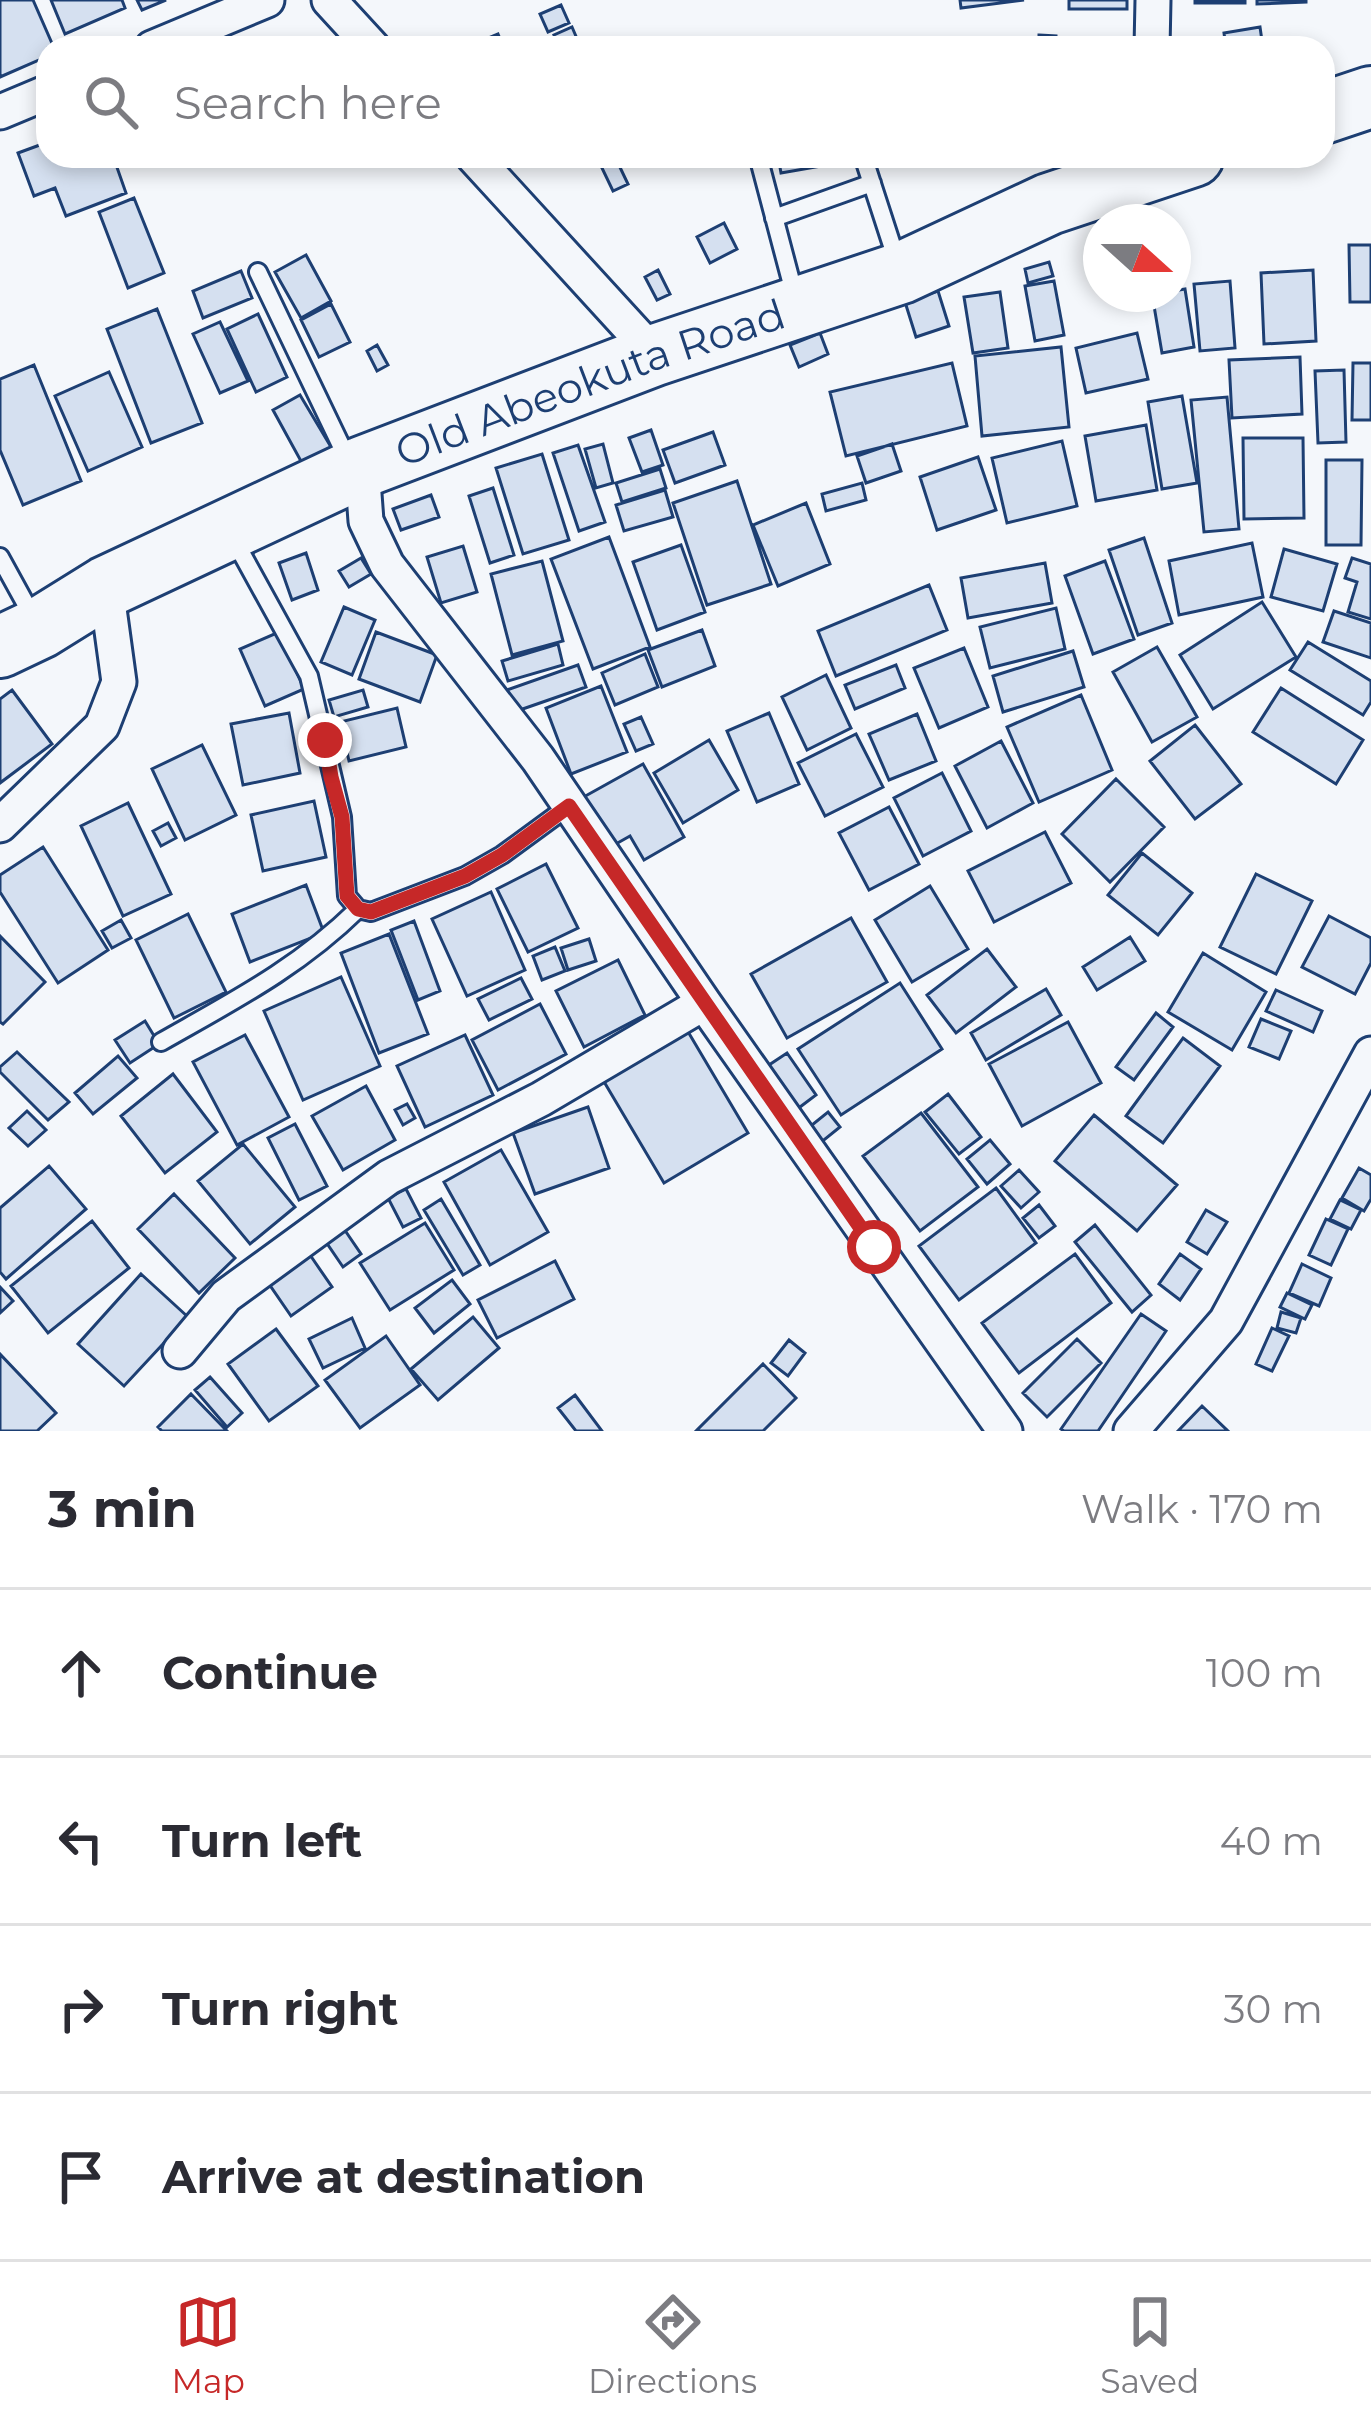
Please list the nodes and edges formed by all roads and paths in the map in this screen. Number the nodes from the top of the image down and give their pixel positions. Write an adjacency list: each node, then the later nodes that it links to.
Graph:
1 (267, 0): 4 (street)
2 (329, 0): 5 (street)
3 (1154, 0): 6 (street)
4 (181, 36)
5 (362, 36)
6 (1152, 36)
7 (36, 97): 10 (street)
8 (1371, 97): 9 (highway)
9 (1335, 109)
10 (0, 112)
11 (484, 168): 20 (street)
12 (761, 168): 16 (lane)
13 (867, 168): 15 (lane)
14 (1148, 168): 18 (highway, Old Abeokuta Road)
15 (872, 183): 16 (lane); 18 (lane)
16 (774, 218): 19 (lane)
17 (258, 272): 21 (lane)
18 (901, 273): 19 (highway, Old Abeokuta Road)
19 (798, 307): 20 (highway, Old Abeokuta Road)
20 (656, 355): 21 (highway, Old Abeokuta Road)
21 (357, 470): 22 (highway, Old Abeokuta Road); 26 (street)
22 (229, 530): 24 (highway, Old Abeokuta Road); 28 (lane)
23 (0, 557): 25 (lane)
24 (106, 587): 25 (highway, Old Abeokuta Road); 27 (street)
25 (20, 638)
26 (569, 806): 28 (lane); 29 (street)
27 (0, 825)
28 (358, 909): 30 (lane)
29 (704, 1003): 32 (street); 33 (street)
30 (161, 1042)
31 (1371, 1054): 34 (street)
32 (180, 1351)
33 (1005, 1431)
34 (1132, 1431)

